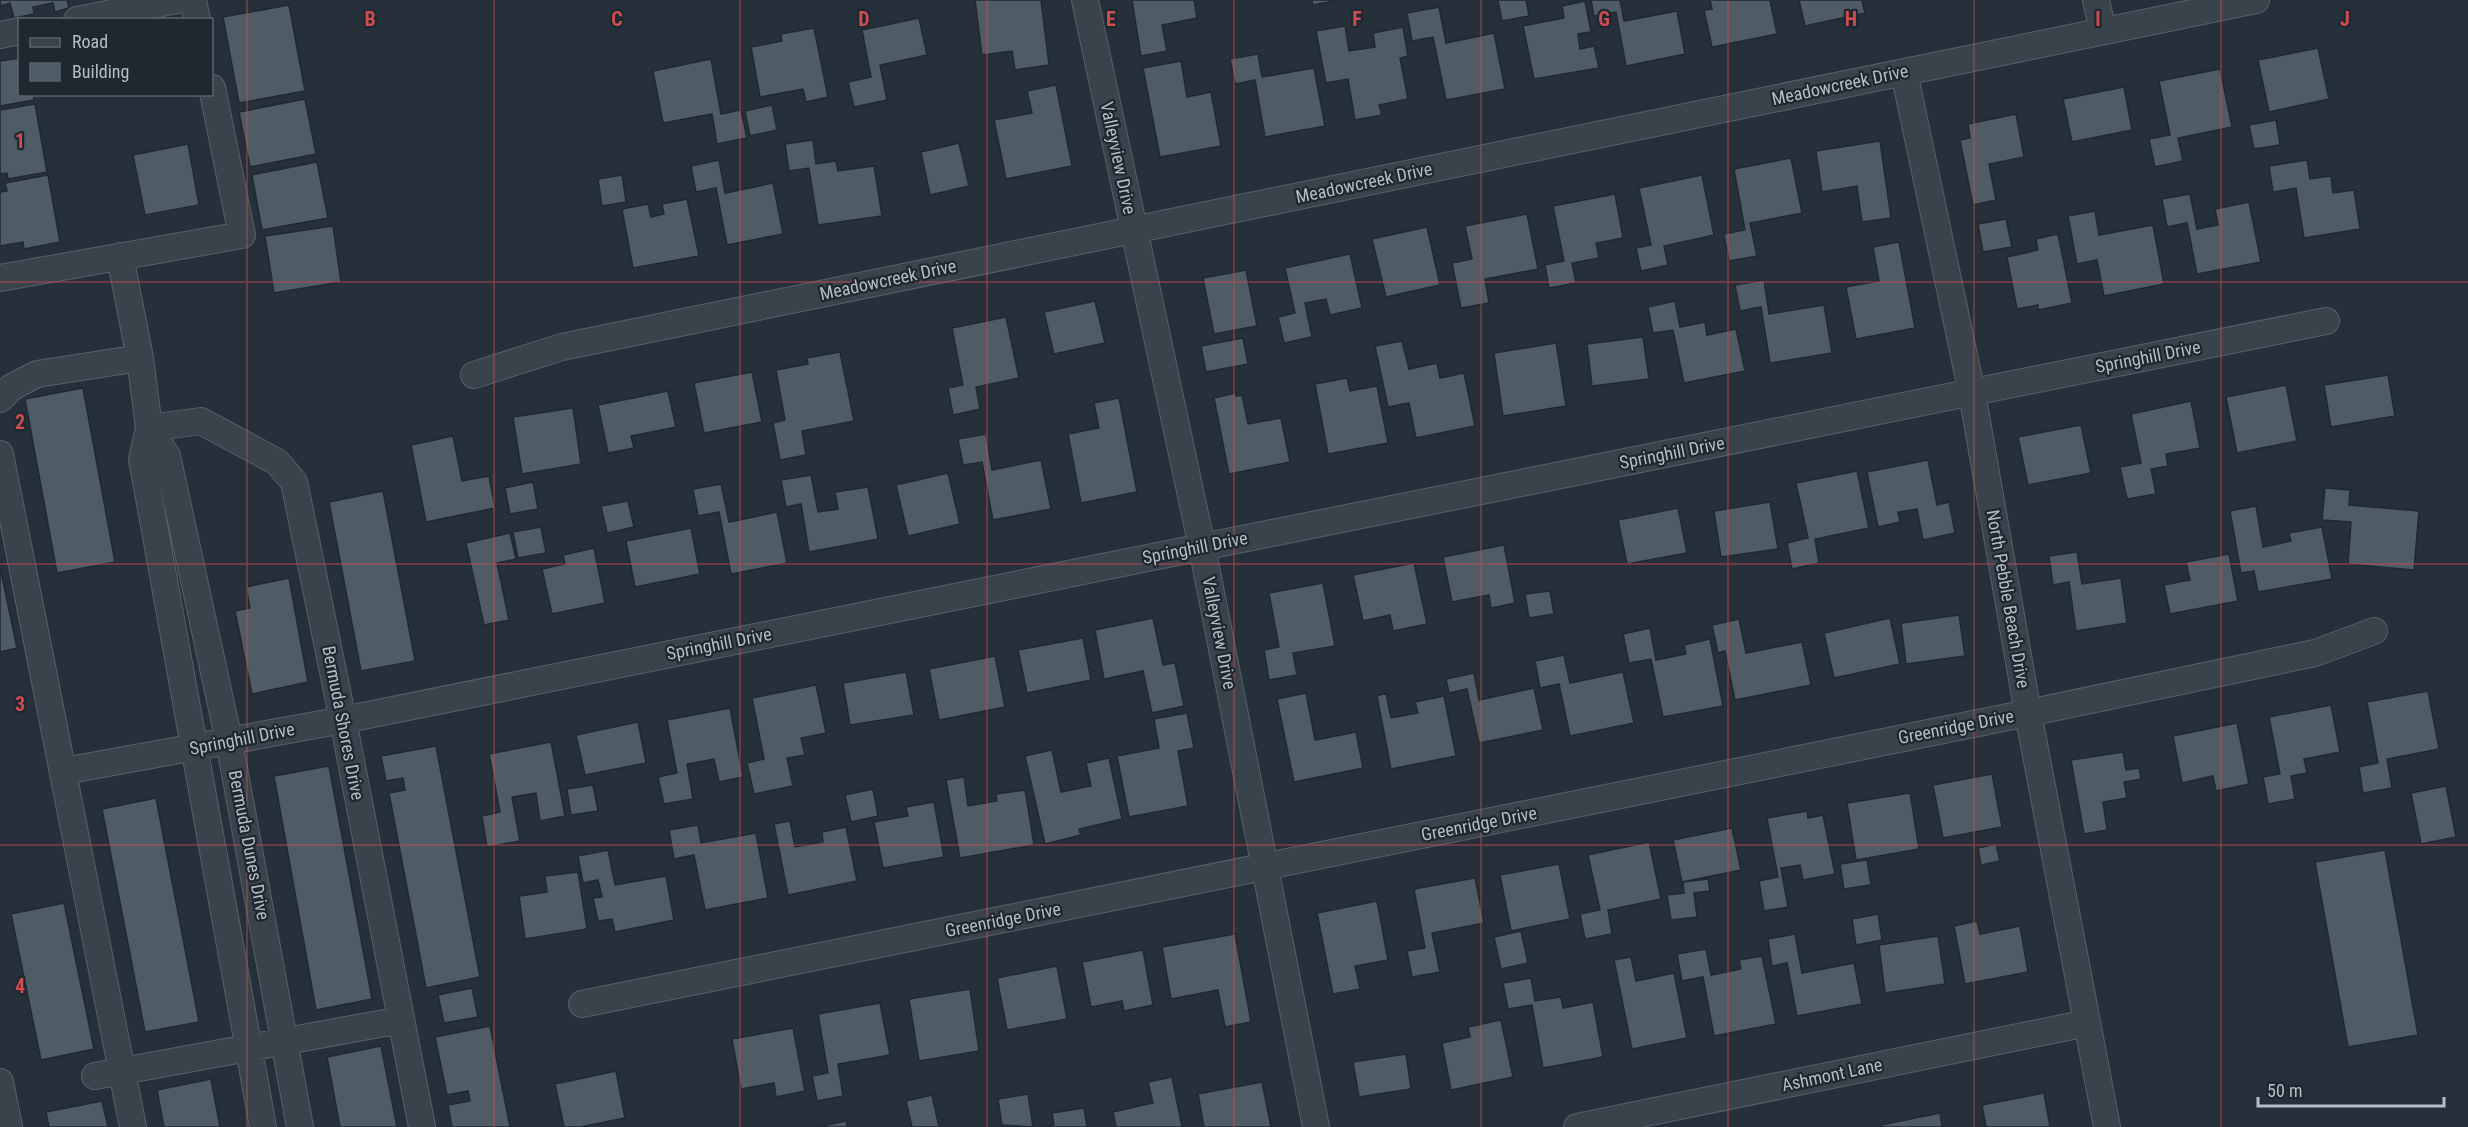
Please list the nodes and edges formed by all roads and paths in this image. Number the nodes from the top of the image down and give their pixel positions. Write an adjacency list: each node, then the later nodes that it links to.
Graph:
1 (177, 0): 6 (street)
2 (193, 0): 7 (street)
3 (1085, 0): 13 (street, Valleyview Drive)
4 (2096, 0): 9 (street)
5 (2256, 0): 9 (street, Meadowcreek Drive)
6 (87, 18)
7 (197, 18)
8 (18, 31): 10 (street)
9 (2103, 31): 11 (street, Meadowcreek Drive)
10 (0, 35)
11 (1904, 72): 13 (street, Meadowcreek Drive); 19 (street, North Pebble Beach Drive)
12 (213, 93): 14 (street)
13 (1134, 230): 18 (street, Meadowcreek Drive); 23 (street, Valleyview Drive)
14 (120, 256): 15 (street); 17 (street, Bermuda Dunes Drive)
15 (0, 278)
16 (2326, 321): 19 (street, Springhill Drive)
17 (140, 358): 20 (street); 21 (street, Bermuda Dunes Drive)
18 (474, 375)
19 (1972, 393): 23 (street, Springhill Drive); 25 (street, North Pebble Beach Drive)
20 (0, 399)
21 (149, 428): 26 (street, Bermuda Shores Drive); 27 (street, Bermuda Dunes Drive); 28 (street, Bermuda Dunes Drive)
22 (0, 454): 29 (street)
23 (1202, 547): 26 (street, Springhill Drive); 30 (street, Valleyview Drive)
24 (2374, 631): 25 (street, Greenridge Drive)
25 (2028, 713): 30 (street, Greenridge Drive); 33 (street, North Pebble Beach Drive)
26 (343, 720): 27 (street, Springhill Drive); 32 (street, Bermuda Shores Drive)
27 (229, 741): 28 (street, Springhill Drive); 34 (street, Bermuda Dunes Drive)
28 (194, 749): 29 (street, Springhill Drive); 35 (street, Bermuda Dunes Drive)
29 (64, 771): 36 (street)
30 (1264, 868): 31 (street, Greenridge Drive); 44 (street, Valleyview Drive)
31 (582, 1004)
32 (401, 1020): 34 (street); 43 (street, Bermuda Shores Drive)
33 (2087, 1023): 45 (street, Ashmont Lane); 46 (street, North Pebble Beach Drive)
34 (286, 1041): 35 (street); 42 (street, Bermuda Dunes Drive)
35 (248, 1048): 36 (street); 41 (street, Bermuda Dunes Drive)
36 (123, 1071): 37 (street); 40 (street)
37 (95, 1076)
38 (0, 1082): 39 (street)
39 (9, 1127)
40 (134, 1127)
41 (263, 1127)
42 (300, 1127)
43 (422, 1127)
44 (1316, 1127)
45 (1576, 1127)
46 (2107, 1127)

